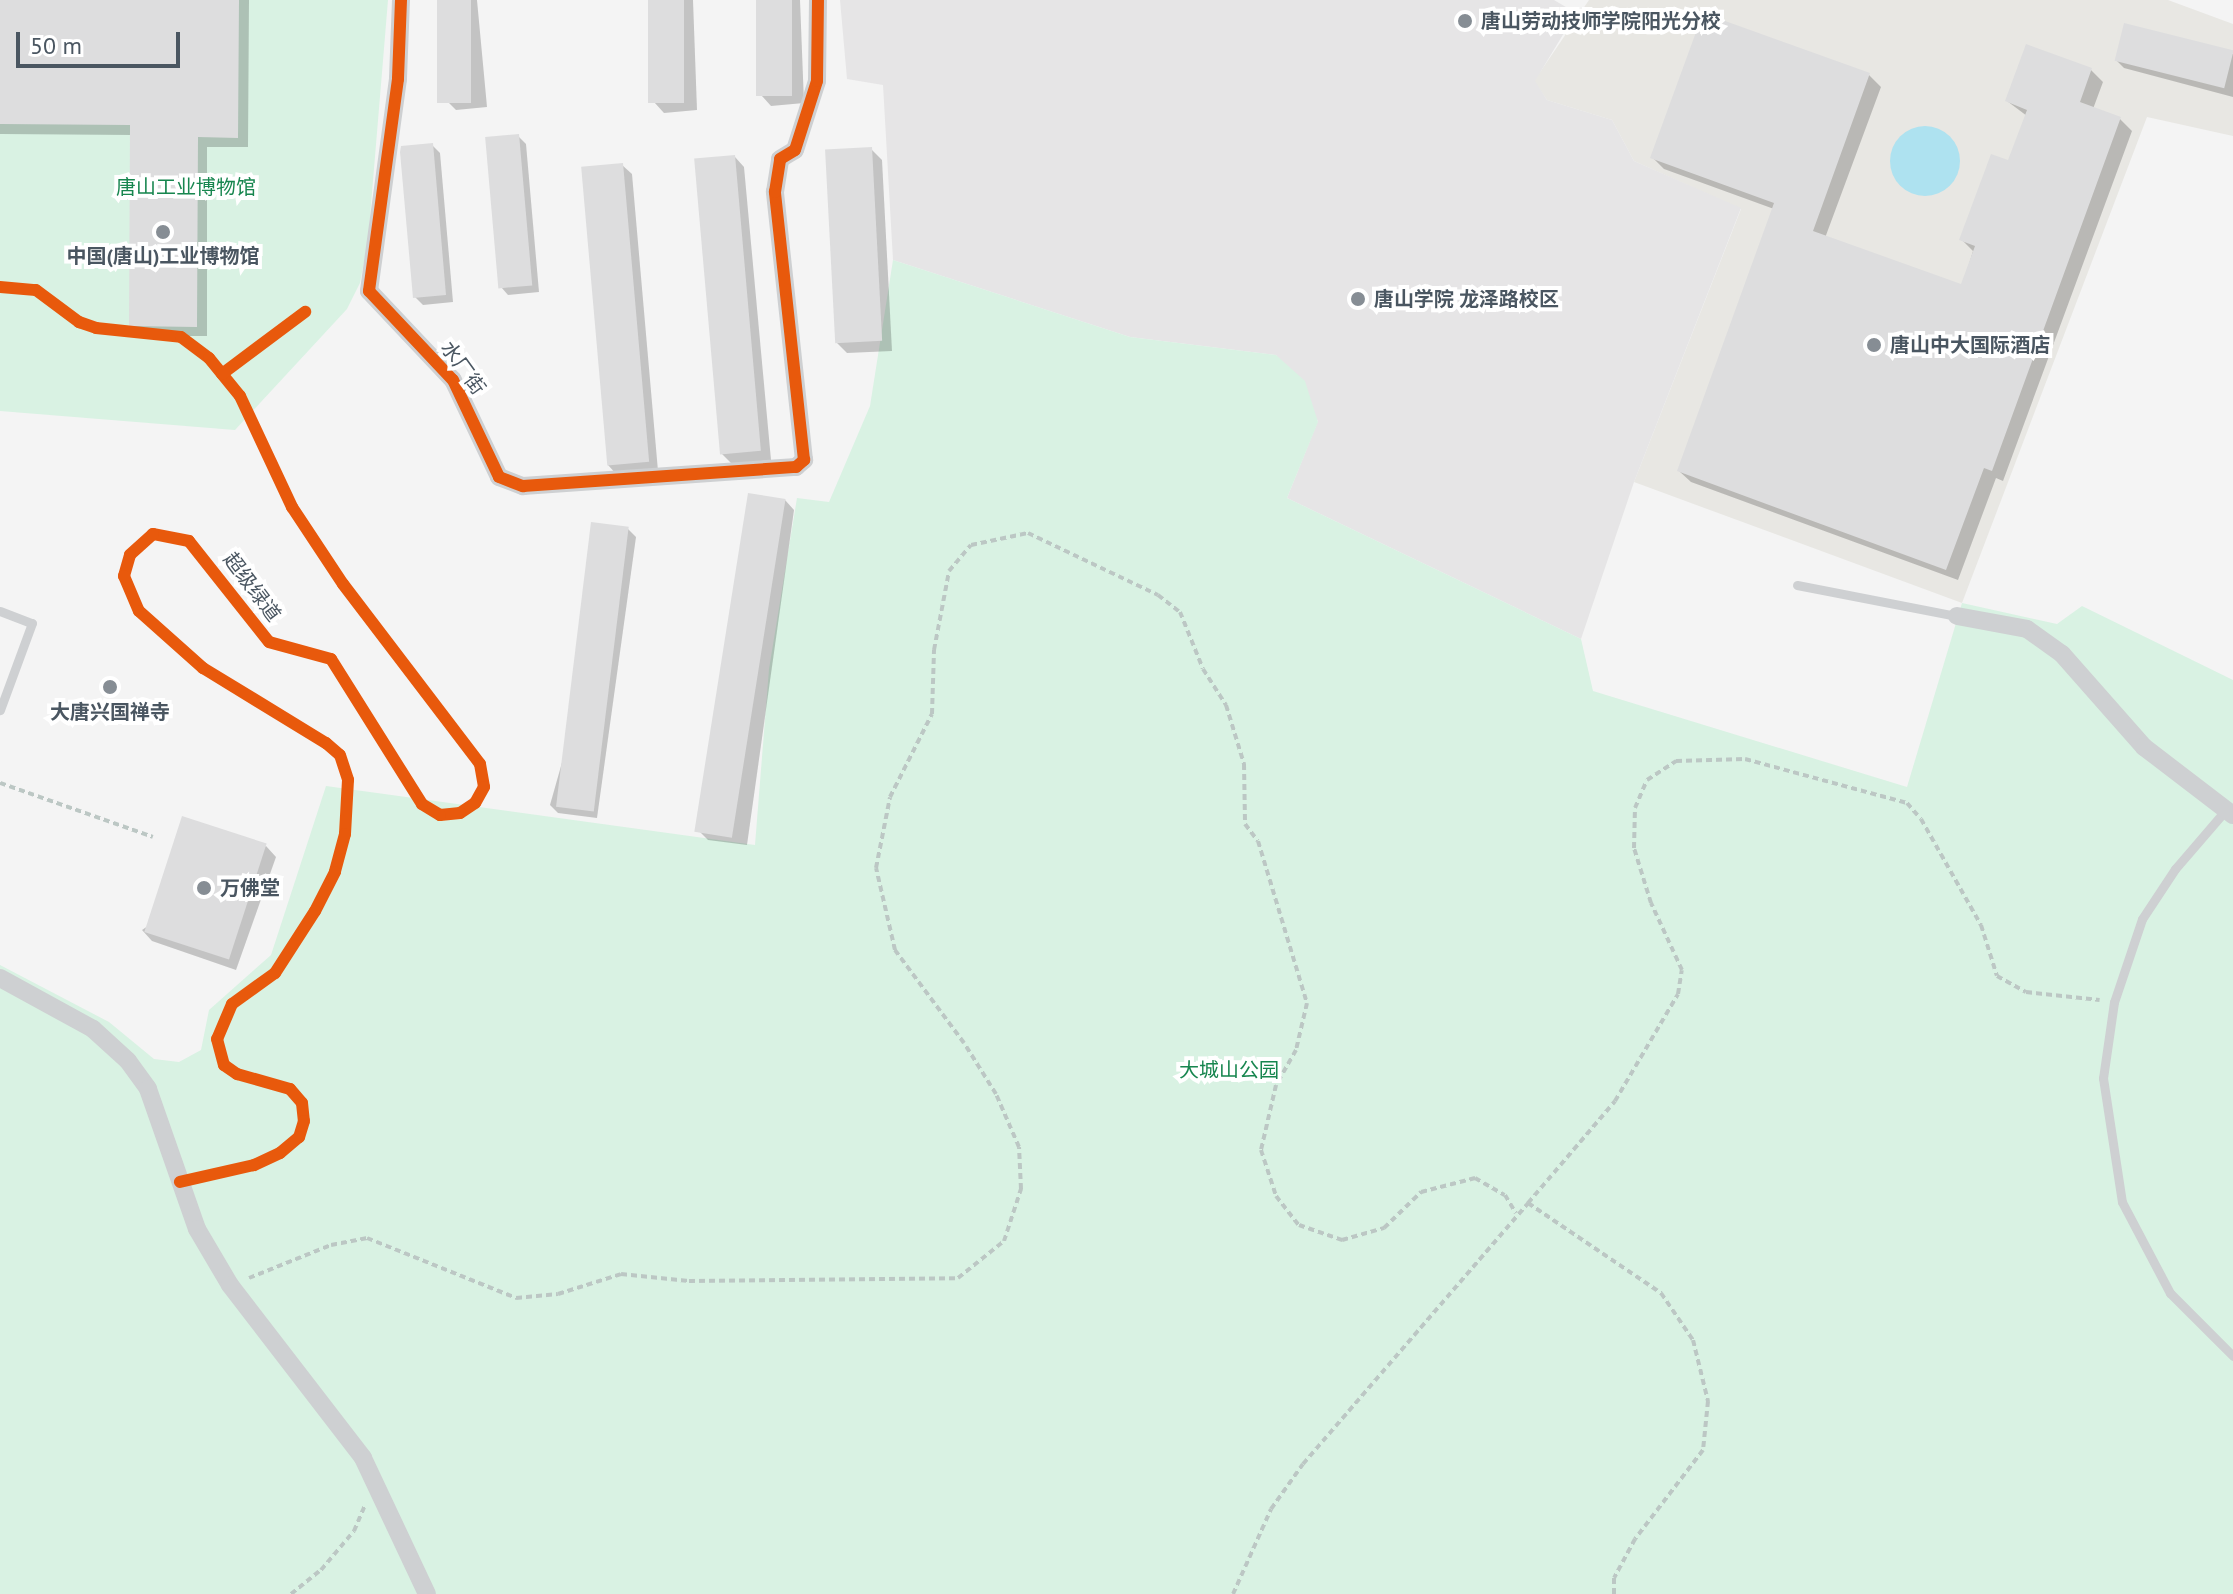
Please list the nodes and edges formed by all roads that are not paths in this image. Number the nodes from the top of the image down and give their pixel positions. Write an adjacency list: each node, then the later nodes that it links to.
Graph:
1 (401, 0): 2 (street, 水厂街)
2 (818, 0)
3 (1797, 585): 5 (lane)
4 (0, 611): 6 (lane)
5 (1957, 616): 7 (street)
6 (0, 710)
7 (2228, 813): 9 (lane)
8 (0, 978): 10 (street)
9 (2233, 1356)
10 (427, 1594)

